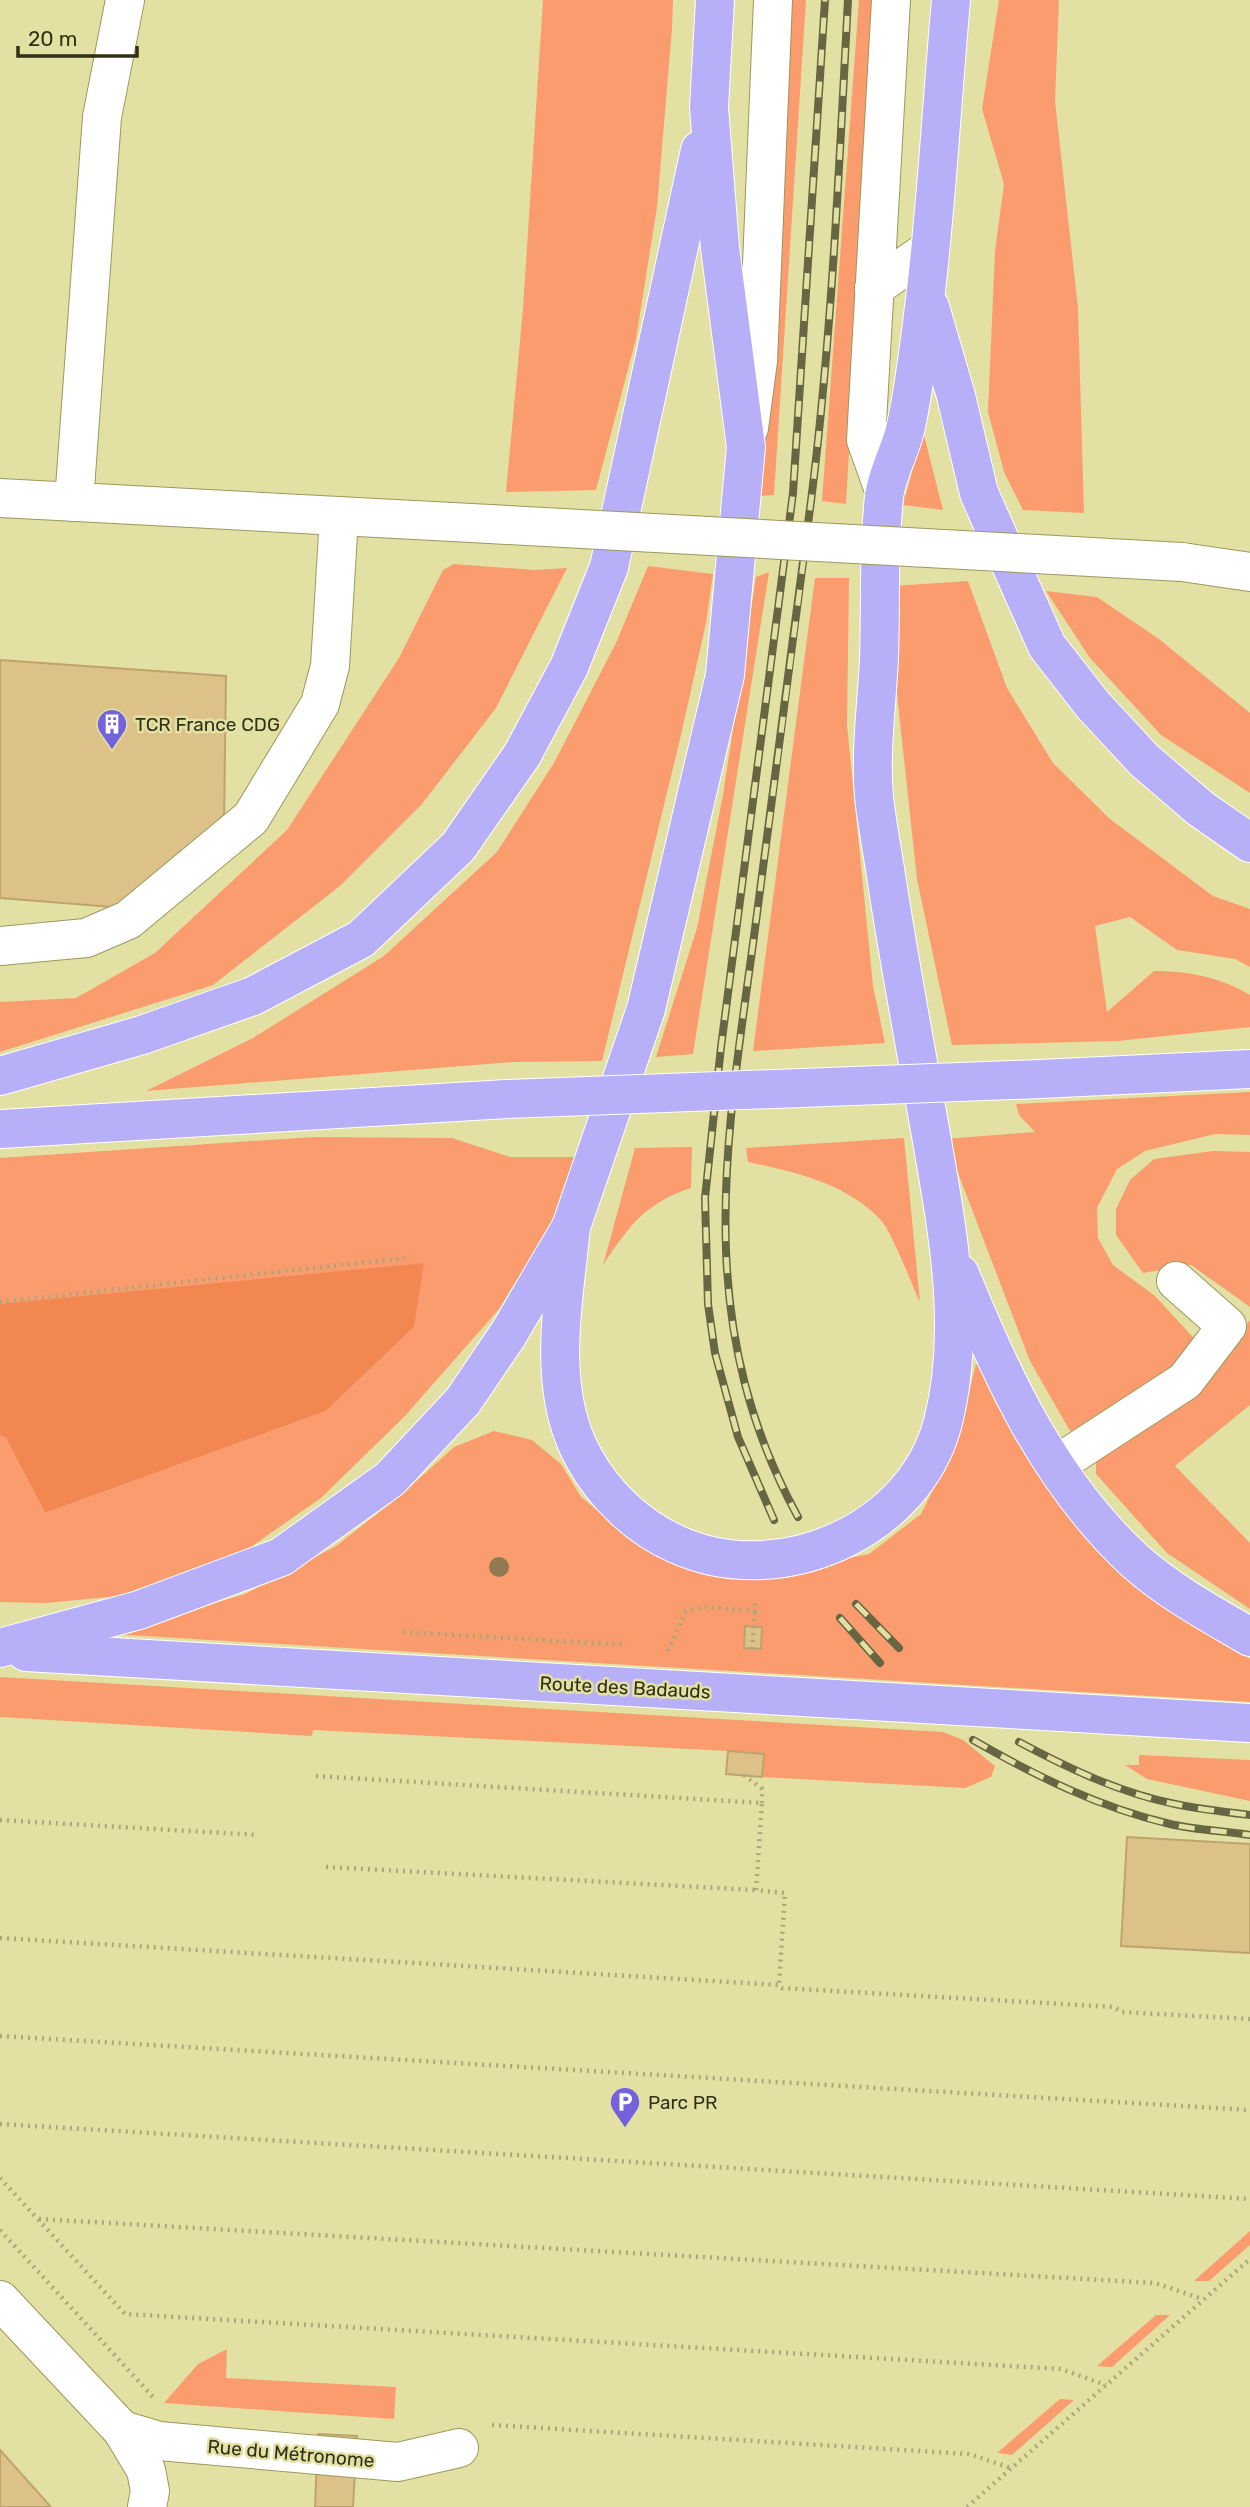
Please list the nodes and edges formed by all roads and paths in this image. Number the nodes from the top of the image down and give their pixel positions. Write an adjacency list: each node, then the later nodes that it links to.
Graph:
1 (125, 0): 13 (street)
2 (715, 0): 6 (main road)
3 (773, 0): 10 (street)
4 (891, 0): 8 (street)
5 (951, 0): 7 (main road)
6 (709, 107): 10 (main road); 19 (main road)
7 (928, 250): 8 (street); 9 (main road)
8 (874, 288): 11 (street)
9 (926, 295): 11 (main road); 16 (main road)
10 (747, 447): 21 (main road)
11 (885, 493): 22 (main road)
12 (0, 498): 13 (street)
13 (74, 502): 14 (street)
14 (339, 517): 15 (street, bridge); 17 (street)
15 (1250, 572)
16 (1250, 843)
17 (0, 946)
18 (1250, 1069): 20 (main road, bridge)
19 (0, 1076)
20 (0, 1129)
21 (571, 1227): 22 (main road); 31 (main road)
22 (952, 1252): 26 (main road)
23 (405, 1258): 25 (path)
24 (1176, 1281): 26 (street)
25 (0, 1302)
26 (1056, 1465): 29 (main road)
27 (686, 1611): 30 (path)
28 (755, 1611): 32 (path)
29 (1250, 1637)
30 (670, 1646)
31 (0, 1649): 33 (main road, Route des Badauds)
32 (752, 1649)
33 (1250, 1723)
34 (744, 1775): 36 (path)
35 (316, 1776): 36 (path)
36 (762, 1803): 40 (path)
37 (0, 1820): 38 (path)
38 (258, 1835)
39 (326, 1867): 40 (path)
40 (756, 1890): 42 (path)
41 (0, 1938): 42 (path)
42 (779, 1985): 43 (path)
43 (1250, 2020)
44 (0, 2036): 45 (path)
45 (1250, 2110)
46 (0, 2124): 48 (path)
47 (0, 2178): 49 (path)
48 (1250, 2199)
49 (38, 2219): 52 (path); 54 (path)
50 (0, 2230): 55 (path)
51 (1250, 2259): 52 (path)
52 (1202, 2299): 54 (path)
53 (0, 2300): 56 (street)
54 (1105, 2385): 58 (path)
55 (155, 2400)
56 (122, 2430): 57 (street, Rue du Métronome); 59 (street)
57 (472, 2437): 58 (path)
58 (1011, 2468): 60 (path)
59 (147, 2507)
60 (967, 2507)

